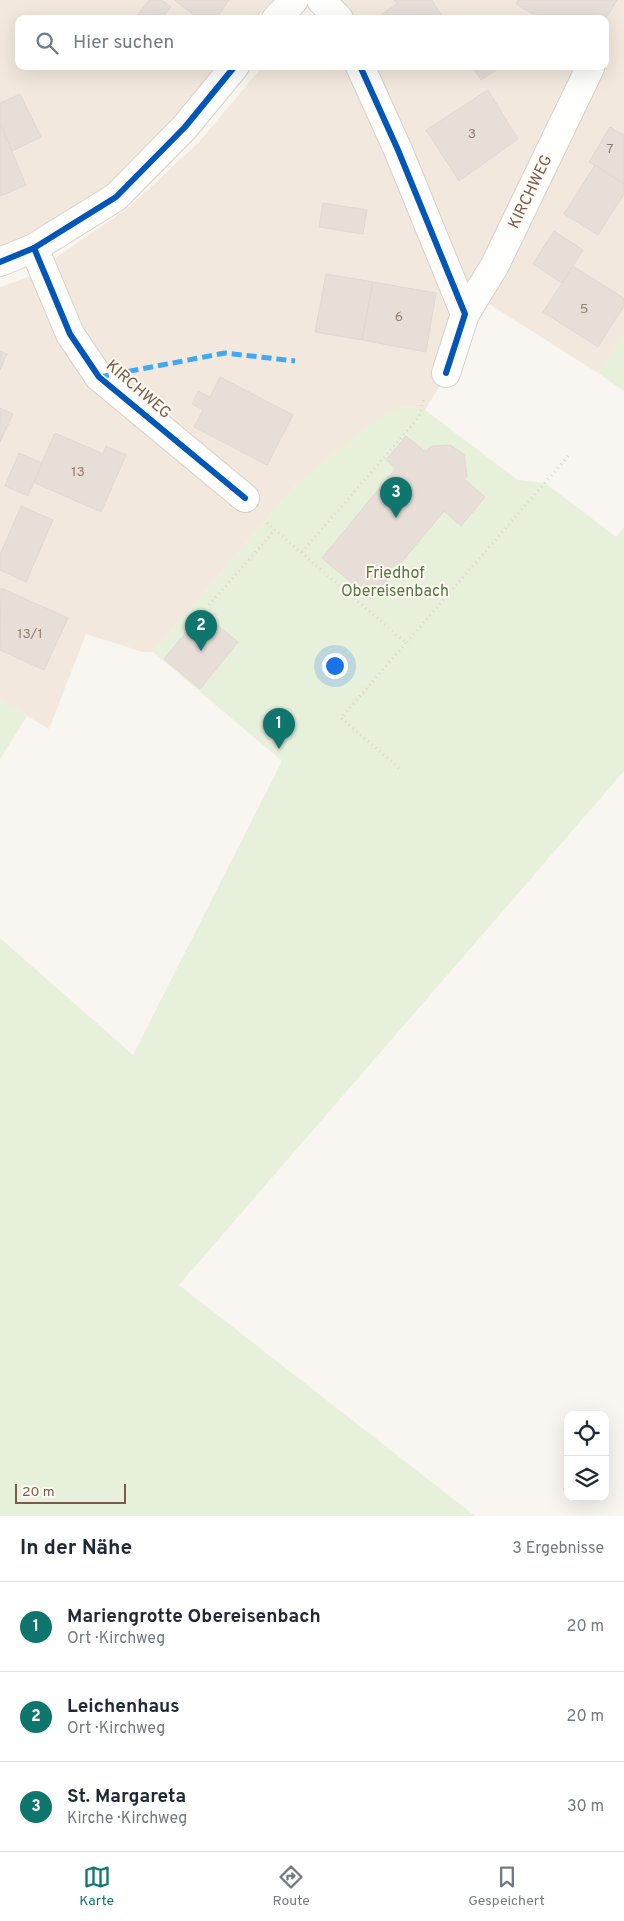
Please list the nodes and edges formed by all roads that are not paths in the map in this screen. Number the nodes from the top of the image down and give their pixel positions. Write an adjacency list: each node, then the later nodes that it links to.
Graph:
1 (294, 0): 3 (street)
2 (321, 0): 4 (street)
3 (280, 15)
4 (335, 15)
5 (232, 70): 8 (street)
6 (362, 70): 10 (street)
7 (589, 70): 10 (street, KIRCHWEG)
8 (34, 248): 9 (street); 12 (street, KIRCHWEG)
9 (0, 262)
10 (465, 314): 11 (street, KIRCHWEG)
11 (436, 381)
12 (245, 498)

